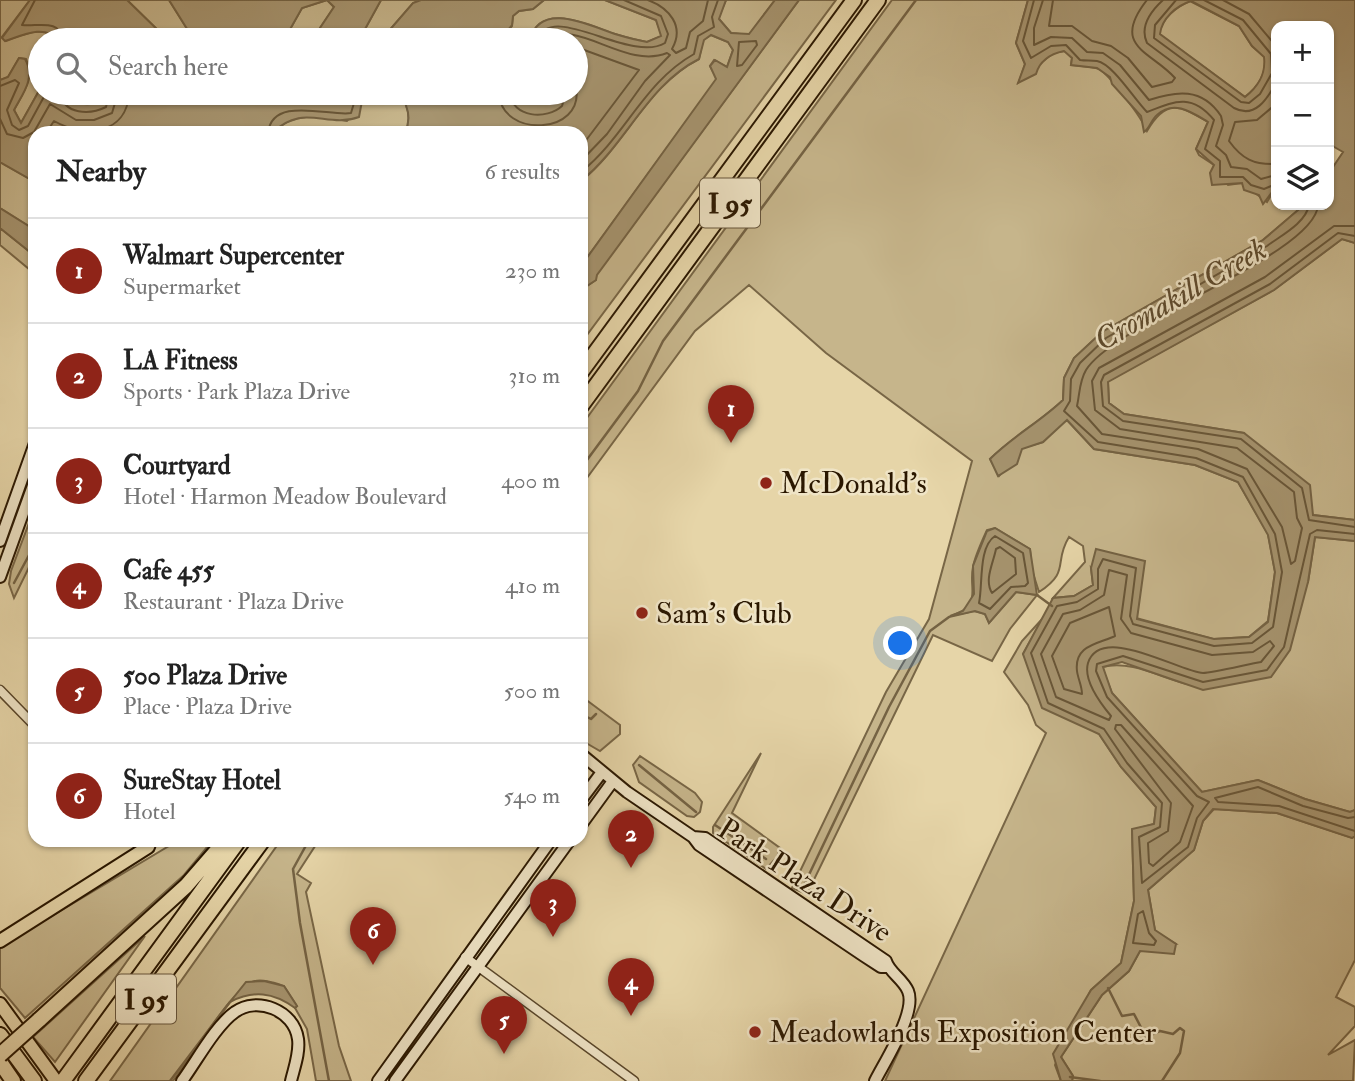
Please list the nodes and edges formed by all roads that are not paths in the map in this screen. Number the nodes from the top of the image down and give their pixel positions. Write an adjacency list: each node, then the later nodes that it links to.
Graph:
1 (854, 0): 3 (highway, I 95)
2 (878, 0): 4 (highway, I 95)
3 (588, 362)
4 (588, 396)
5 (28, 463): 6 (street)
6 (24, 475): 7 (street); 9 (street)
7 (28, 477)
8 (28, 500): 10 (street)
9 (0, 541)
10 (0, 578)
11 (0, 690): 12 (street)
12 (28, 719)
13 (588, 760): 14 (street, Park Plaza Drive)
14 (602, 772): 15 (street, Park Plaza Drive); 16 (street)
15 (613, 781): 17 (street); 41 (street, Park Plaza Drive)
16 (588, 791)
17 (588, 815)
18 (140, 847): 24 (main road)
19 (220, 847): 29 (highway, bridge)
20 (234, 847): 34 (highway, I 95)
21 (258, 847): 35 (highway, I 95)
22 (546, 847): 25 (street)
23 (565, 847): 26 (street)
24 (0, 941)
25 (466, 957): 26 (street); 38 (street)
26 (477, 966): 39 (street); 40 (street)
27 (0, 1004): 33 (main road)
28 (0, 1035): 32 (highway)
29 (0, 1055)
30 (0, 1062): 31 (highway)
31 (13, 1081)
32 (34, 1081)
33 (56, 1081)
34 (63, 1081)
35 (86, 1081)
36 (182, 1081): 37 (street)
37 (291, 1081)
38 (378, 1081)
39 (395, 1081)
40 (634, 1081)
41 (875, 1081)

